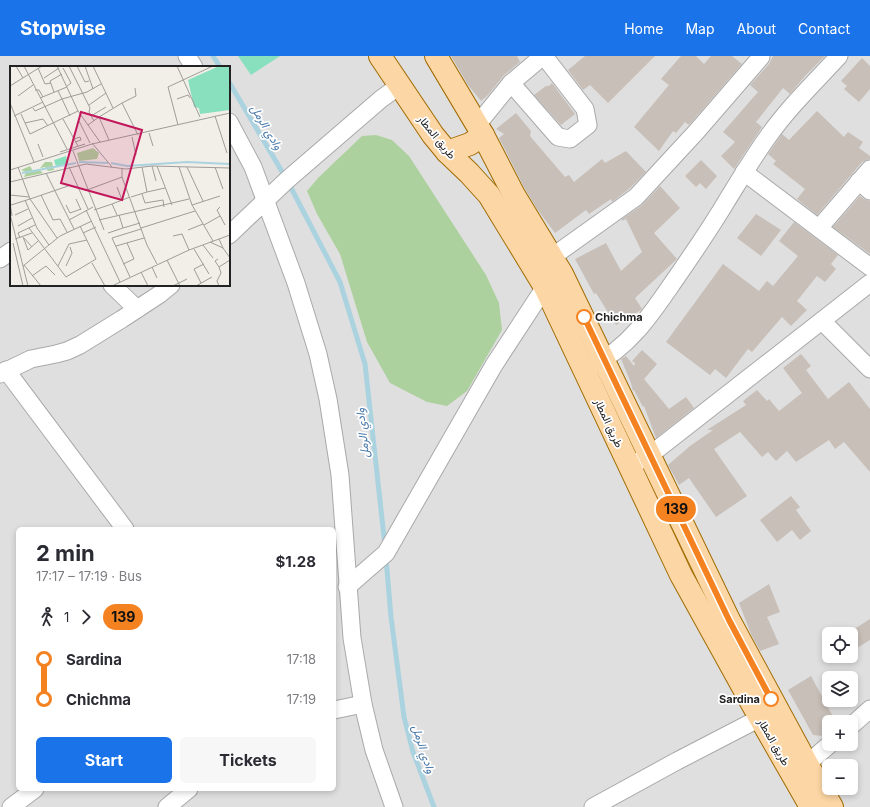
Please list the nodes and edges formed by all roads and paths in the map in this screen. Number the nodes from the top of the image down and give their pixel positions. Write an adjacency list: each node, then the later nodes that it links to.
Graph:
1 (187, 56): 7 (street)
2 (380, 56): 9 (main road, طريق المطار)
3 (436, 56): 11 (main road, طريق المطار)
4 (543, 56): 8 (street); 8 (street)
5 (839, 56): 13 (street)
6 (761, 57): 20 (street)
7 (193, 66)
8 (511, 83): 11 (street)
9 (399, 86): 12 (main road, طريق المطار); 15 (street)
10 (230, 124): 15 (street)
11 (480, 130): 12 (main road); 20 (main road, طريق المطار)
12 (446, 152): 25 (main road, طريق المطار)
13 (744, 172): 16 (street); 28 (street)
14 (866, 180): 16 (street)
15 (266, 200): 17 (street); 35 (street)
16 (819, 228): 21 (street)
17 (230, 234)
18 (10, 252): 19 (street)
19 (0, 259)
20 (557, 265): 25 (street); 28 (main road, طريق المطار)
21 (870, 267)
22 (870, 283): 27 (street)
23 (113, 286): 26 (street)
24 (170, 286): 26 (street)
25 (545, 287): 30 (main road, طريق المطار); 35 (street)
26 (137, 309): 31 (street)
27 (822, 321): 29 (street); 32 (street)
28 (604, 360): 30 (street); 32 (main road, طريق المطار)
29 (870, 369)
30 (583, 370): 33 (main road, طريق المطار)
31 (3, 372): 34 (street)
32 (650, 455): 33 (street); 42 (main road, طريق المطار)
33 (629, 466): 39 (main road, طريق المطار)
34 (123, 527)
35 (347, 587): 36 (street)
36 (363, 704): 38 (street); 49 (street)
37 (870, 709): 40 (street)
38 (336, 710)
39 (760, 718): 42 (main road, طريق المطار); 50 (street)
40 (858, 720)
41 (822, 751): 42 (street)
42 (800, 770): 51 (main road, طريق المطار); 52 (main road, طريق المطار)
43 (32, 791): 47 (street)
44 (187, 791): 48 (street)
45 (0, 797): 46 (street)
46 (8, 807)
47 (11, 807)
48 (167, 807)
49 (394, 807)
50 (593, 807)
51 (811, 807)
52 (832, 807)

